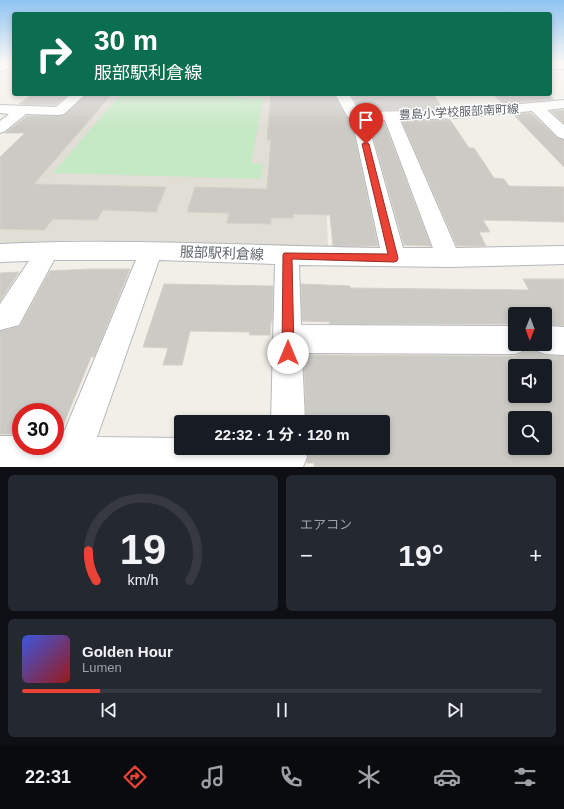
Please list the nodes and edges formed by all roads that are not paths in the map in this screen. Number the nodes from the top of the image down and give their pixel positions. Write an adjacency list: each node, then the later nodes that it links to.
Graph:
1 (77, 96): 6 (street)
2 (343, 96): 7 (street)
3 (564, 104): 4 (street, 豊島小学校服部南町線)
4 (536, 107): 8 (street, 豊島小学校服部南町線); 10 (street)
5 (0, 109): 6 (street)
6 (24, 110): 9 (street)
7 (359, 116): 8 (street, 豊島小学校服部南町線); 16 (street)
8 (391, 116): 17 (street)
9 (0, 128)
10 (564, 134)
11 (48, 250): 12 (street, 服部駅利倉線); 13 (street, 服部駅利倉線); 18 (street)
12 (151, 250): 14 (street, 服部駅利倉線); 26 (street)
13 (0, 253)
14 (287, 255): 16 (street, 服部駅利倉線); 19 (street)
15 (564, 255): 17 (street, 服部駅利倉線)
16 (394, 258): 17 (street, 服部駅利倉線)
17 (450, 258)
18 (0, 317)
19 (288, 339): 20 (street); 23 (street)
20 (508, 340)
21 (552, 340): 22 (street)
22 (564, 340)
23 (288, 415)
24 (0, 454): 26 (street)
25 (289, 457): 26 (street)
26 (70, 460)

